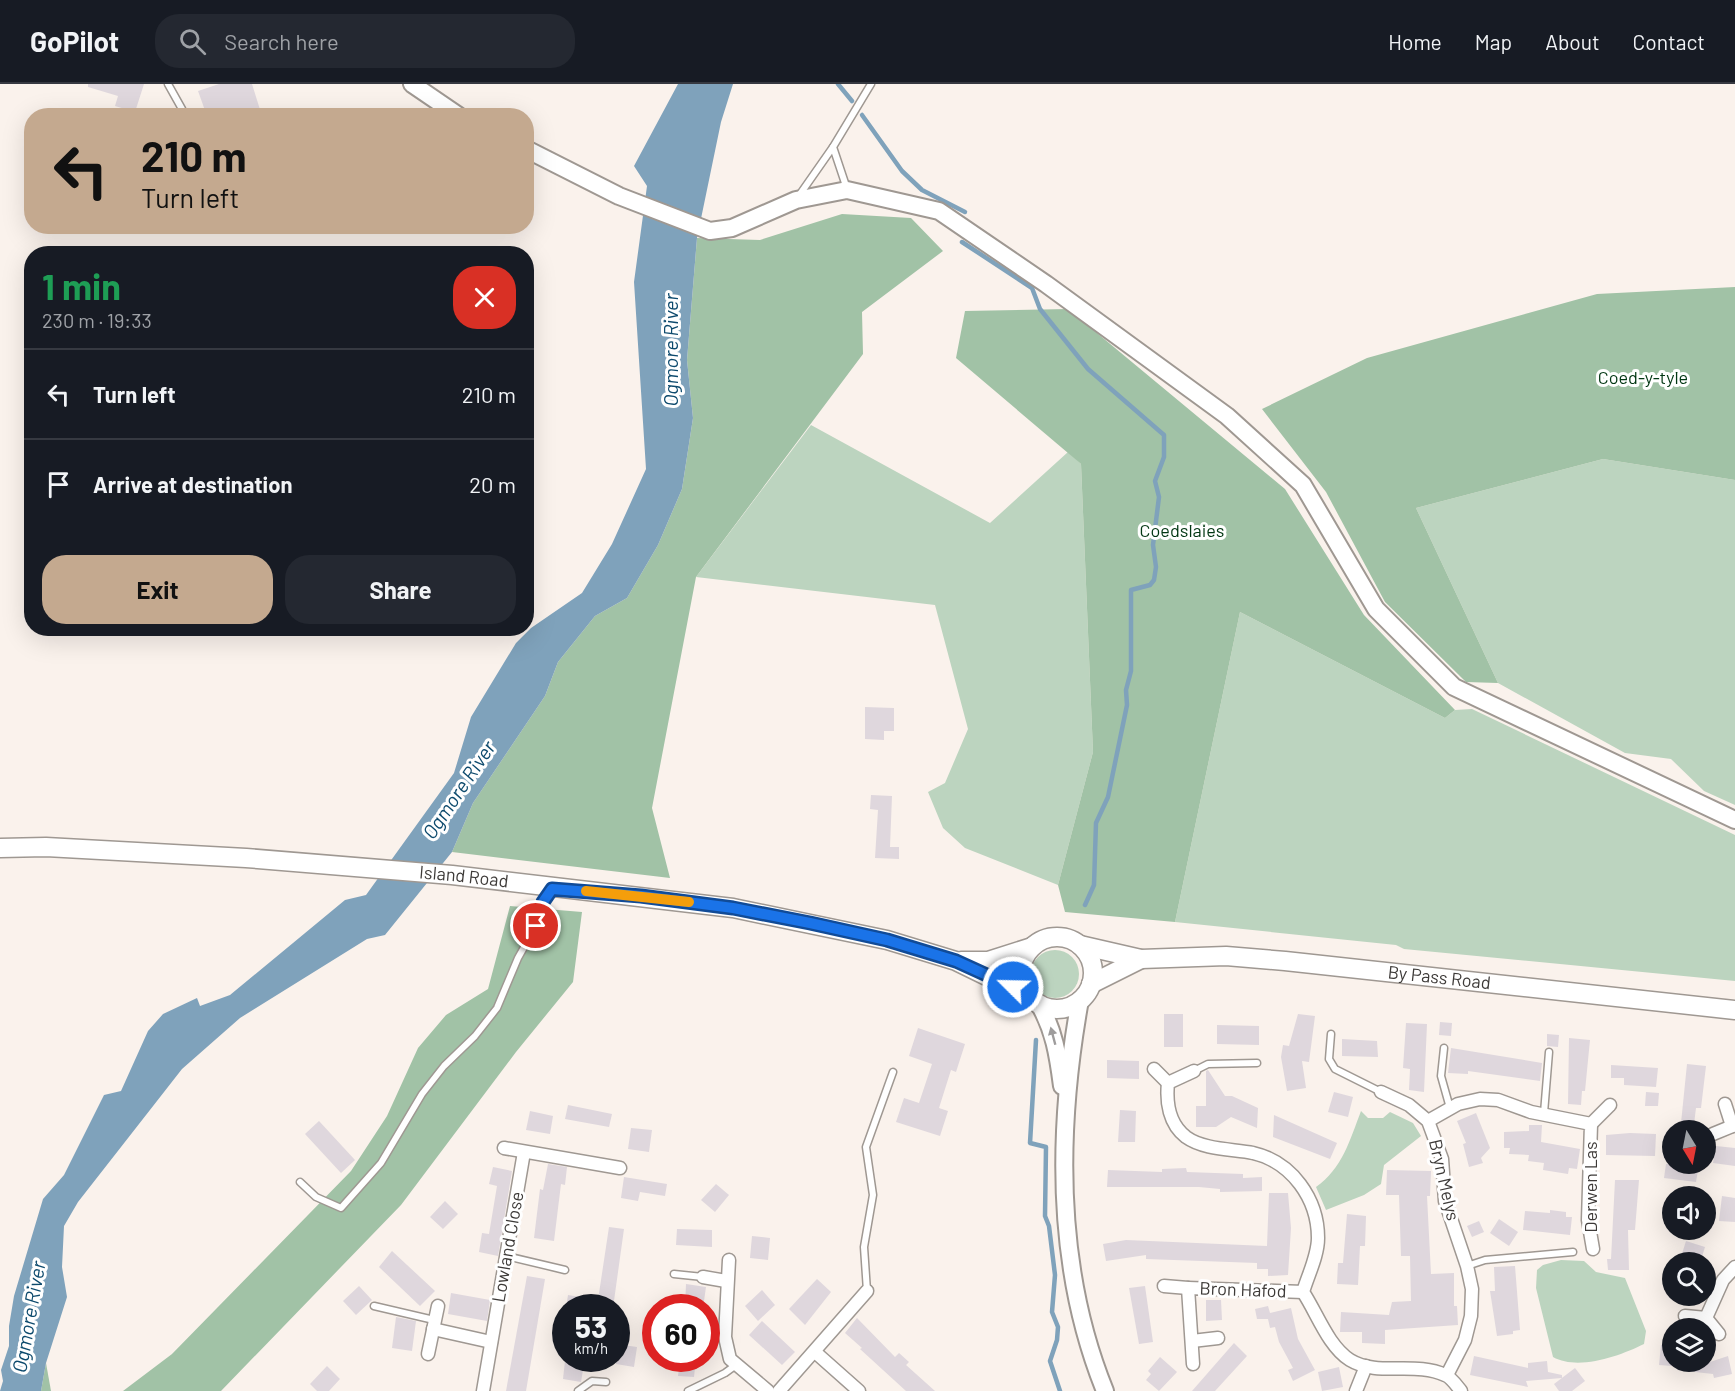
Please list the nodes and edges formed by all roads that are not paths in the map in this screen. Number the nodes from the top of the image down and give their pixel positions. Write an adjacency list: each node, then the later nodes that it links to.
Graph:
1 (168, 84): 4 (lane)
2 (412, 84): 5 (street)
3 (871, 84): 6 (lane)
4 (181, 108)
5 (447, 108)
6 (833, 147): 8 (lane); 9 (lane)
7 (534, 153): 9 (street)
8 (847, 190): 9 (street); 10 (street)
9 (796, 200)
10 (1735, 820)
11 (0, 848): 12 (main road, Island Road)
12 (552, 889): 16 (main road, Island Road); 42 (lane)
13 (1080, 945): 14 (main road); 15 (main road, By Pass Road); 17 (main road)
14 (1032, 947): 16 (main road, Island Road); 18 (main road)
15 (1141, 960): 17 (main road, By Pass Road); 20 (main road, By Pass Road)
16 (956, 961): 18 (main road, Island Road)
17 (1091, 984): 19 (main road)
18 (1033, 998): 19 (main road); 33 (street, one-way to 18)
19 (1080, 1000): 33 (street)
20 (1735, 1010)
21 (1331, 1034): 29 (lane, Bryn Melys)
22 (1444, 1048): 32 (lane)
23 (1549, 1052): 34 (lane)
24 (1257, 1063): 26 (lane)
25 (1154, 1069): 28 (street)
26 (1194, 1071): 28 (street)
27 (893, 1072): 55 (lane)
28 (1168, 1083): 56 (street)
29 (1381, 1092): 35 (street, Bryn Melys)
30 (1725, 1104): 37 (street)
31 (1610, 1105): 36 (street, Derwen Las)
32 (1450, 1108): 34 (street, Derwen Las); 35 (street, Derwen Las)
33 (1066, 1113): 80 (street)
34 (1544, 1113): 36 (street, Derwen Las)
35 (1428, 1121): 47 (street, Bryn Melys)
36 (1591, 1124): 43 (street, Derwen Las)
37 (1733, 1126): 38 (street)
38 (1716, 1133)
39 (504, 1148): 40 (street)
40 (524, 1152): 41 (street); 45 (street, Lowland Close)
41 (620, 1168)
42 (300, 1182)
43 (1593, 1249)
44 (1573, 1252): 47 (lane)
45 (506, 1256): 49 (lane); 66 (street, Lowland Close)
46 (729, 1260): 52 (street)
47 (1467, 1266): 72 (street, Bryn Melys)
48 (1735, 1267): 60 (street)
49 (565, 1270)
50 (674, 1274): 51 (lane)
51 (704, 1277): 52 (street)
52 (726, 1281): 69 (street)
53 (1164, 1286): 54 (street)
54 (1188, 1288): 56 (street, Bron Hafod); 65 (street, Bron Hafod)
55 (867, 1291): 67 (street)
56 (1303, 1292): 71 (street)
57 (374, 1306): 61 (lane)
58 (438, 1306): 61 (street)
59 (1685, 1316): 60 (street)
60 (1706, 1318)
61 (434, 1325): 66 (street); 68 (street)
62 (1716, 1330): 63 (street)
63 (1719, 1334)
64 (1218, 1338): 65 (street)
65 (1192, 1341): 70 (street, Bron Hafod)
66 (491, 1342): 74 (street, Lowland Close)
67 (815, 1352): 78 (street); 79 (street)
68 (428, 1354)
69 (736, 1364): 76 (lane); 77 (street)
70 (1193, 1364)
71 (1366, 1366): 72 (street); 81 (street)
72 (1447, 1375): 82 (street)
73 (606, 1382): 75 (lane)
74 (483, 1391)
75 (578, 1391)
76 (688, 1391)
77 (768, 1391)
78 (779, 1391)
79 (859, 1391)
80 (1105, 1391)
81 (1356, 1391)
82 (1461, 1391)

